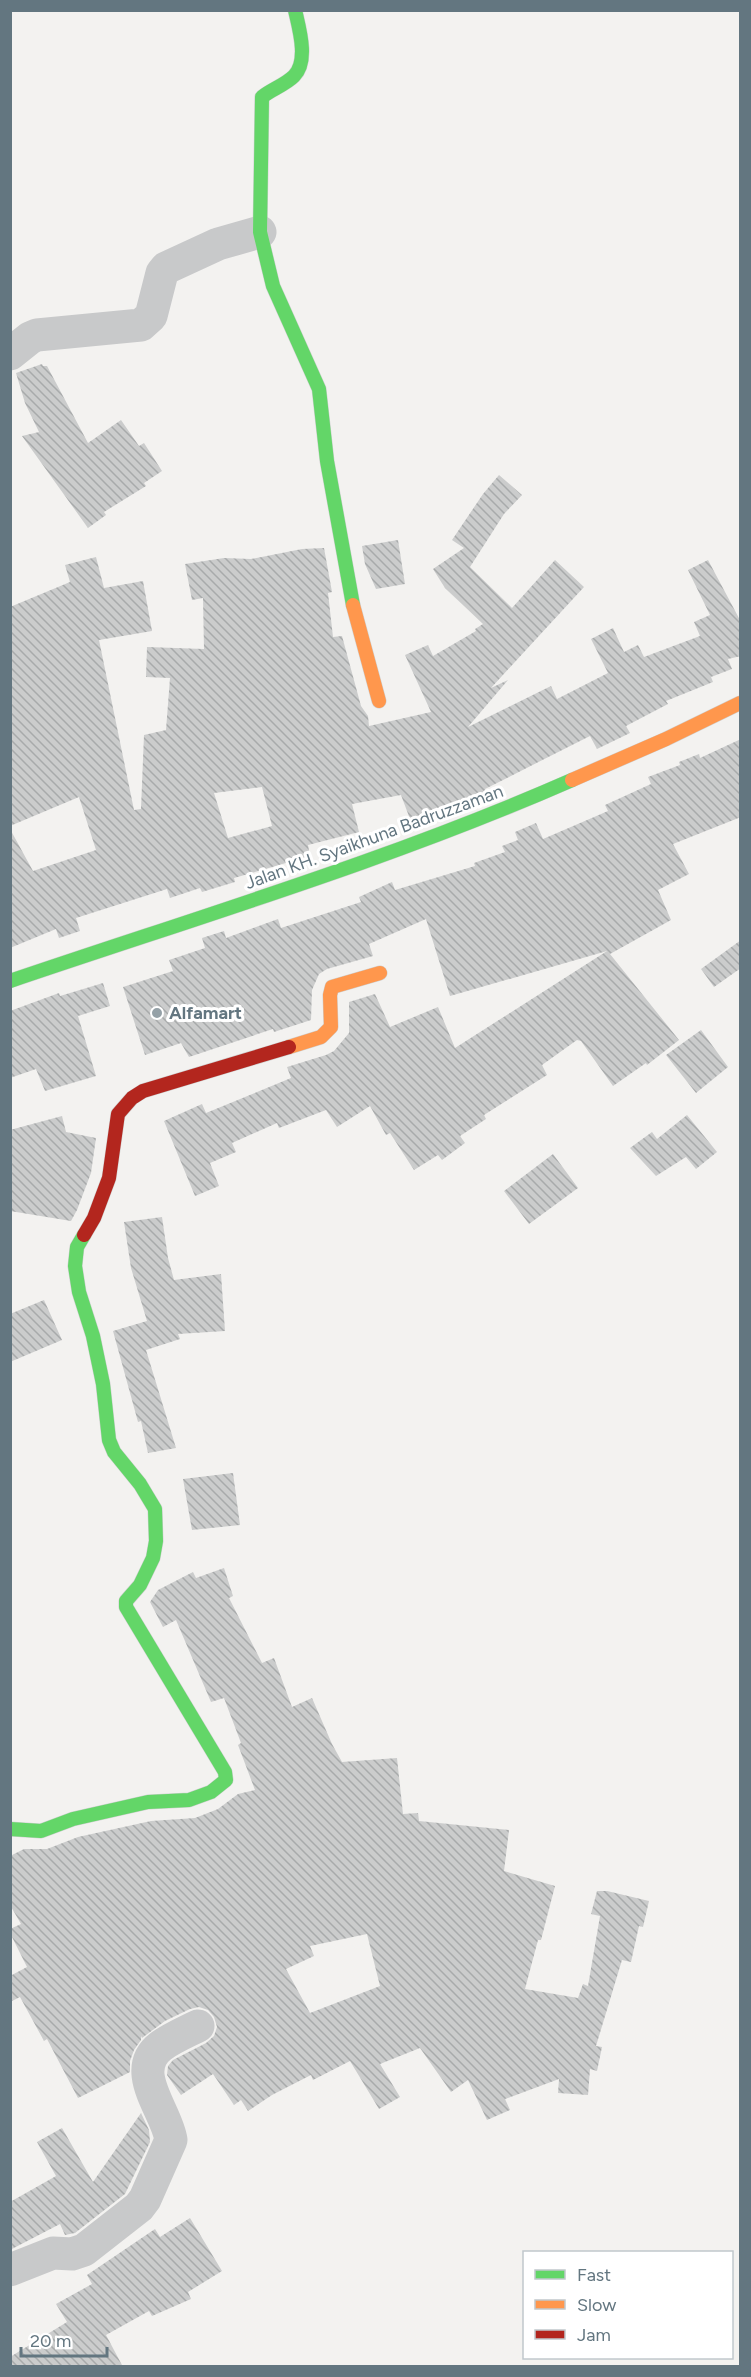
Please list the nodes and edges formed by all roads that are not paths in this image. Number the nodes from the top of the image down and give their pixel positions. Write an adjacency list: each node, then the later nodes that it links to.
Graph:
1 (296, 10): 2 (street)
2 (260, 232): 3 (street); 4 (street)
3 (10, 354)
4 (379, 701)
5 (741, 703): 7 (street, Jalan KH. Syaikhuna Badruzzaman)
6 (380, 973): 8 (street)
7 (11, 979)
8 (10, 1829)
9 (198, 2026): 10 (street)
10 (10, 2270)

